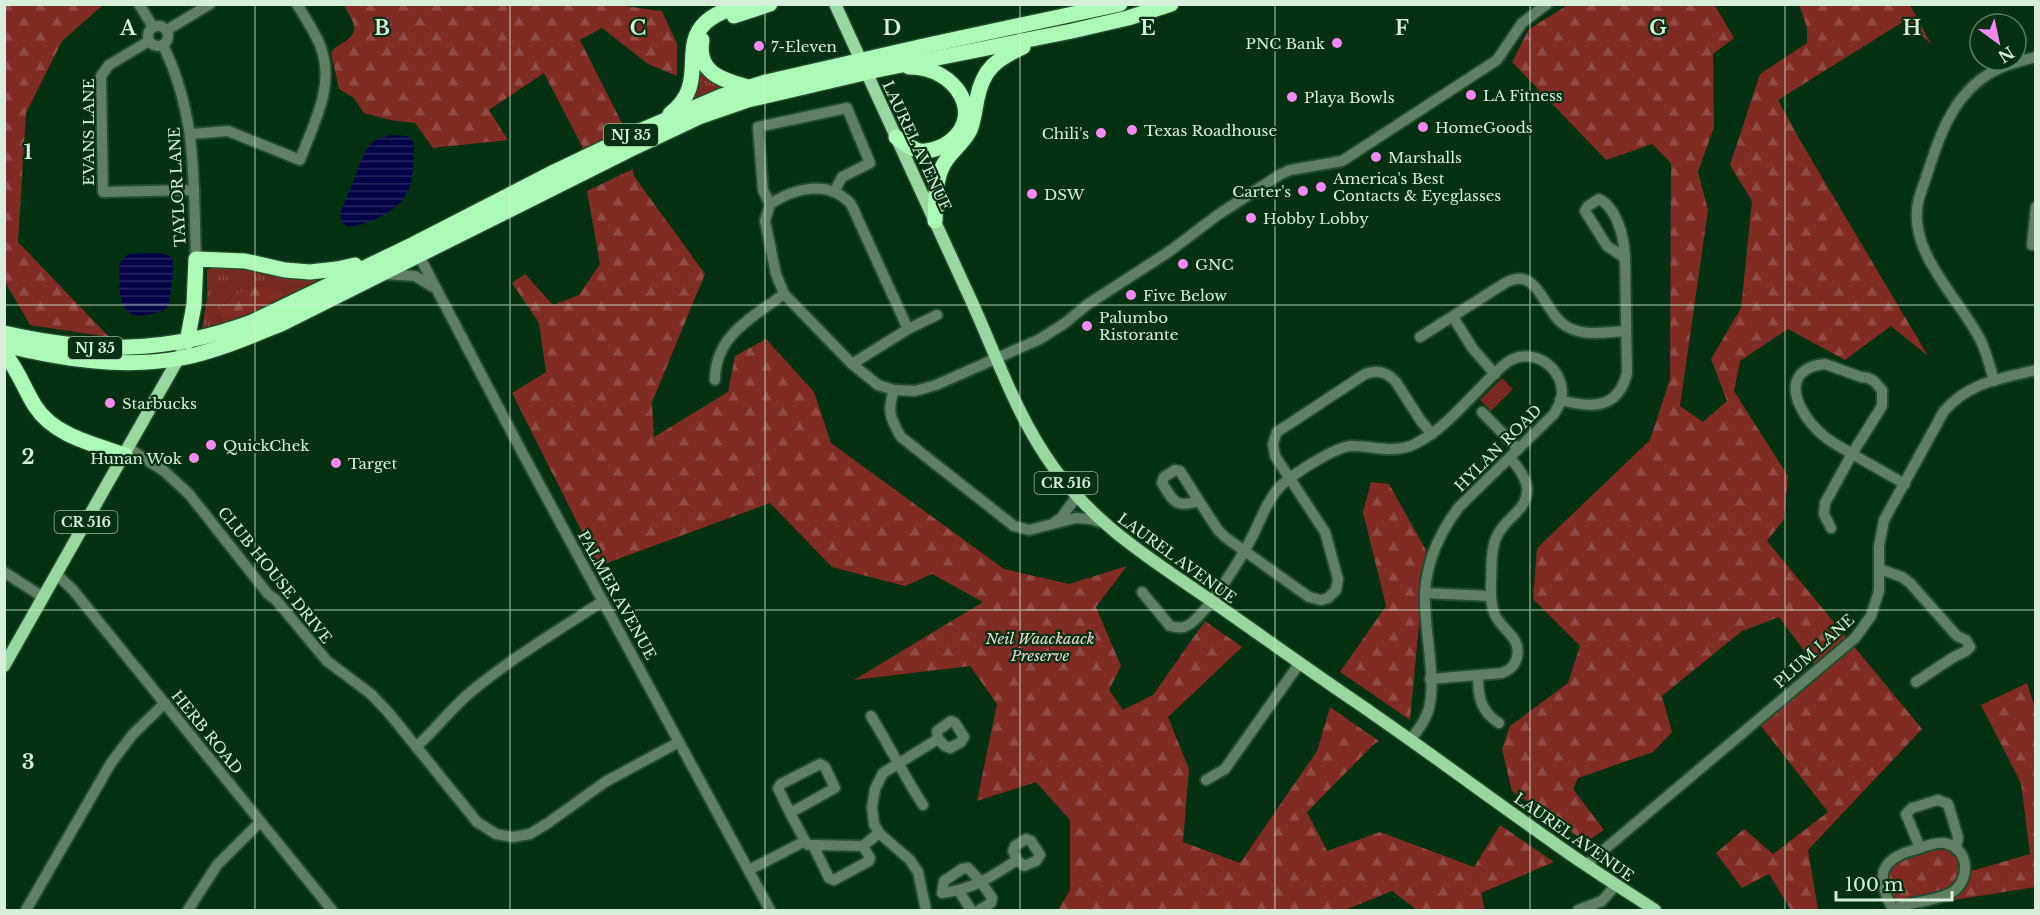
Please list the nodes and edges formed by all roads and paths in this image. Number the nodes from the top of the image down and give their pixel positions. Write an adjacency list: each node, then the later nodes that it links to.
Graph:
1 (140, 4): 10 (street)
2 (210, 4): 11 (street)
3 (297, 4): 20 (street)
4 (742, 4): 19 (highway)
5 (770, 4): 18 (highway)
6 (836, 4): 16 (main road, LAUREL AVENUE)
7 (1120, 4): 16 (highway, NJ 35)
8 (1171, 4): 12 (highway, NJ 35)
9 (1547, 4): 45 (street)
10 (153, 27): 11 (street); 13 (street)
11 (167, 30): 14 (street)
12 (1072, 31): 17 (highway, NJ 35); 26 (highway)
13 (149, 41): 14 (street); 22 (street, EVANS LANE)
14 (164, 45): 20 (street, TAYLOR LANE)
15 (2036, 57): 50 (street)
16 (864, 67): 17 (highway, NJ 35); 18 (highway, NJ 35); 21 (main road, LAUREL AVENUE / CR 516); 28 (highway, NJ 35)
17 (894, 67): 21 (highway)
18 (748, 87): 19 (highway, NJ 35)
19 (658, 123): 28 (highway, NJ 35)
20 (191, 134): 22 (street, TAYLOR LANE)
21 (896, 137): 26 (main road, LAUREL AVENUE / CR 516)
22 (194, 190): 31 (street, TAYLOR LANE)
23 (834, 192): 24 (street); 24 (street); 37 (street)
24 (770, 204): 34 (street)
25 (2036, 207): 27 (street)
26 (935, 221): 45 (main road, LAUREL AVENUE / CR 516)
27 (2032, 245)
28 (416, 250): 29 (highway, NJ 35); 32 (highway, NJ 35); 33 (street, PALMER AVENUE)
29 (387, 257): 31 (highway); 41 (highway, NJ 35)
30 (1625, 258): 30 (street); 38 (street)
31 (196, 259): 41 (highway, CR 516)
32 (383, 274): 33 (street, PALMER AVENUE); 44 (highway, NJ 35)
33 (439, 292): 73 (street, PALMER AVENUE)
34 (784, 294): 46 (street); 49 (street)
35 (937, 315): 37 (street)
36 (1453, 317): 38 (street); 40 (street); 48 (street)
37 (908, 329): 46 (street)
38 (1626, 331): 52 (street)
39 (4, 333): 41 (highway, NJ 35)
40 (1420, 337)
41 (187, 342): 44 (main road, CR 516)
42 (4, 345): 44 (highway, NJ 35)
43 (4, 353): 55 (highway)
44 (180, 358): 55 (main road, CR 516)
45 (995, 358): 51 (street); 60 (main road, LAUREL AVENUE / CR 516)
46 (852, 364): 51 (street)
47 (2036, 370): 50 (street, PLUM LANE)
48 (1495, 374): 52 (street, HYLAN ROAD); 54 (street, HYLAN ROAD)
49 (715, 380)
50 (1994, 381): 59 (street, PLUM LANE)
51 (894, 390): 63 (street)
52 (1560, 400): 56 (street, HYLAN ROAD)
53 (1482, 412): 56 (street)
54 (1432, 434): 58 (street, HYLAN ROAD); 58 (street)
55 (127, 451): 68 (main road, CR 516); 86 (street, CLUB HOUSE DRIVE)
56 (1514, 454): 70 (street, HYLAN ROAD); 71 (street)
57 (1852, 454): 57 (street); 59 (street); 64 (street)
58 (1290, 479): 65 (street, HYLAN ROAD); 65 (street)
59 (1905, 484): 66 (street, PLUM LANE)
60 (1077, 496): 62 (main road, LAUREL AVENUE / CR 516); 63 (street)
61 (1199, 501): 65 (street)
62 (1103, 523): 63 (street); 74 (main road, LAUREL AVENUE / CR 516)
63 (1047, 526)
64 (1831, 528)
65 (1244, 551): 74 (street, HYLAN ROAD)
66 (1880, 569): 79 (street); 98 (street, PLUM LANE)
67 (4, 572): 72 (street)
68 (56, 574): 72 (main road, CR 516); 80 (street, HERB ROAD)
69 (1142, 592): 74 (street, HYLAN ROAD)
70 (1425, 593): 71 (street); 78 (street, HYLAN ROAD)
71 (1490, 596): 77 (street)
72 (43, 597): 76 (main road, CR 516)
73 (603, 601): 85 (street, PALMER AVENUE); 86 (street)
74 (1212, 601): 75 (main road, LAUREL AVENUE / CR 516)
75 (1299, 664): 84 (main road, LAUREL AVENUE / CR 516); 88 (street)
76 (4, 666)
77 (1478, 675): 78 (street); 82 (street)
78 (1430, 679): 84 (street, HYLAN ROAD)
79 (1916, 682)
80 (165, 704): 91 (street, HERB ROAD); 103 (street)
81 (871, 716): 87 (street)
82 (1499, 723)
83 (938, 740): 83 (street); 87 (street)
84 (1410, 740): 98 (main road, LAUREL AVENUE / CR 516)
85 (680, 742): 86 (street, CLUB HOUSE DRIVE); 99 (street, PALMER AVENUE)
86 (416, 747)
87 (898, 763): 89 (street); 92 (street)
88 (1206, 780)
89 (923, 805)
90 (790, 813): 90 (street); 93 (street)
91 (260, 822): 104 (street); 105 (street, HERB ROAD)
92 (879, 833): 94 (street); 107 (street)
93 (809, 843): 94 (street); 94 (street); 99 (street)
94 (863, 846)
95 (1920, 848): 96 (street); 96 (street); 112 (street)
96 (1956, 849): 112 (street)
97 (1017, 860): 100 (street)
98 (1586, 865): 101 (main road, LAUREL AVENUE / CR 516)
99 (748, 870): 106 (street, PALMER AVENUE)
100 (981, 883): 102 (street); 102 (street); 109 (street)
101 (1616, 885): 110 (street); 111 (main road, LAUREL AVENUE / CR 516)
102 (958, 891): 108 (street)
103 (26, 910)
104 (188, 910)
105 (332, 910)
106 (770, 910)
107 (926, 910)
108 (971, 910)
109 (979, 910)
110 (1578, 910)
111 (1655, 910)
112 (1893, 910)

